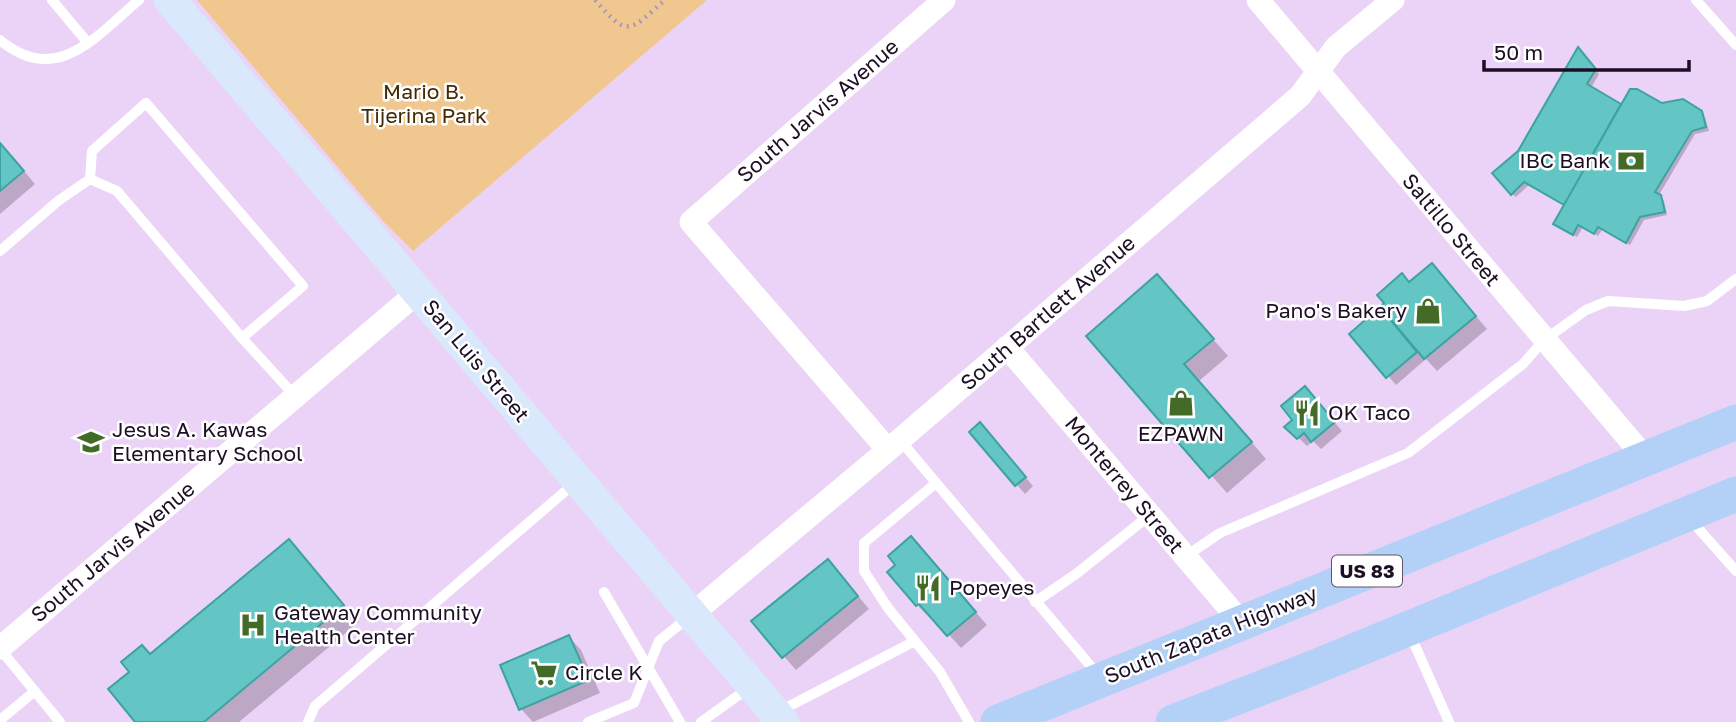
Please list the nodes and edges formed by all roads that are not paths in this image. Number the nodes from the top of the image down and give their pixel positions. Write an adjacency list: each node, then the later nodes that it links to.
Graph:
1 (51, 0): 9 (lane)
2 (139, 0): 9 (lane)
3 (170, 0): 15 (main road, San Luis Street)
4 (944, 0): 21 (street, South Jarvis Avenue)
5 (1258, 0): 11 (street, Saltillo Street)
6 (1393, 0): 11 (street, South Bartlett Avenue)
7 (1696, 0): 10 (lane)
8 (0, 40): 9 (lane)
9 (88, 43)
10 (1736, 46)
11 (1318, 71): 17 (street, Saltillo Street); 18 (street, South Bartlett Avenue)
12 (90, 178): 13 (lane); 16 (lane); 16 (lane)
13 (0, 251)
14 (1736, 279): 17 (lane)
15 (418, 292): 19 (street, South Jarvis Avenue); 23 (main road, San Luis Street)
16 (242, 338): 19 (lane)
17 (1544, 340): 22 (street, Saltillo Street); 28 (lane)
18 (1007, 347): 21 (street, South Bartlett Avenue); 27 (street, Monterrey Street)
19 (295, 396): 36 (street, South Jarvis Avenue)
20 (1736, 422): 22 (main road, South Zapata Highway / US 83)
21 (894, 445): 24 (lane); 32 (street, South Bartlett Avenue)
22 (1646, 459): 33 (main road, South Zapata Highway / US 83)
23 (578, 481): 32 (main road, San Luis Street); 44 (lane)
24 (936, 484): 31 (lane); 35 (lane)
25 (1736, 495): 26 (main road)
26 (1686, 514): 29 (lane); 34 (main road)
27 (1150, 515): 28 (street, Monterrey Street); 31 (lane)
28 (1186, 556): 33 (street, Monterrey Street)
29 (1736, 571)
30 (604, 592): 37 (lane)
31 (1035, 602): 38 (lane)
32 (691, 615): 37 (lane); 39 (main road, San Luis Street)
33 (1241, 622): 38 (main road, South Zapata Highway / US 83)
34 (1408, 629): 50 (main road); 51 (lane)
35 (915, 641): 41 (lane); 48 (lane)
36 (0, 648): 40 (lane)
37 (648, 668): 45 (lane); 46 (lane)
38 (1102, 680): 49 (main road, South Zapata Highway / US 83)
39 (752, 686): 41 (main road, San Luis Street); 47 (lane)
40 (35, 691): 42 (lane); 43 (lane)
41 (779, 718)
42 (0, 720)
43 (60, 722)
44 (308, 722)
45 (589, 722)
46 (680, 722)
47 (701, 722)
48 (969, 722)
49 (998, 722)
50 (1173, 722)
51 (1449, 722)

